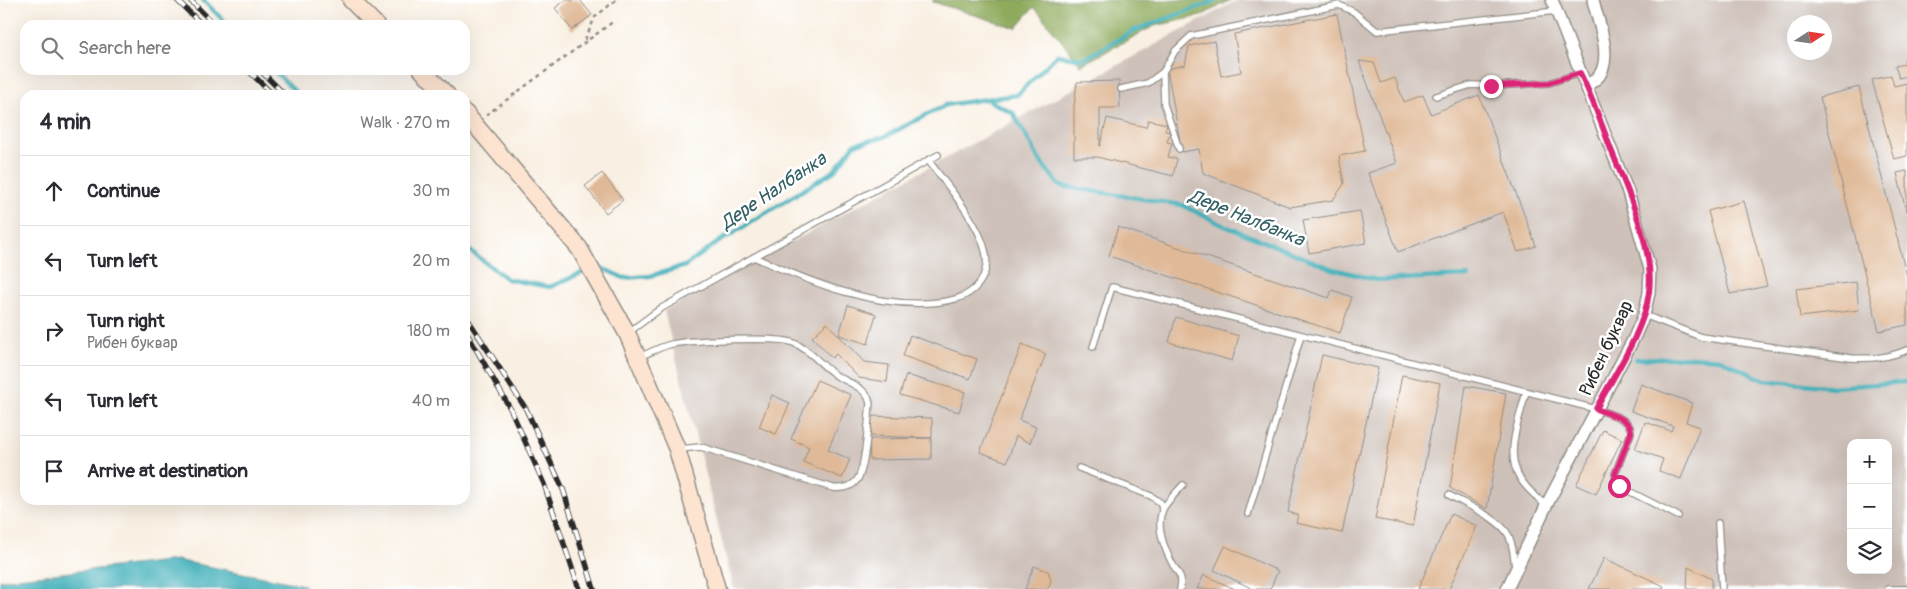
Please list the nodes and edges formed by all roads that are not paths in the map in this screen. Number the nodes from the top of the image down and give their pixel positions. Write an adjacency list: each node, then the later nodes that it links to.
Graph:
1 (351, 0): 4 (street)
2 (1593, 0): 8 (street)
3 (1554, 5): 5 (lane); 6 (street, Рибен буквар)
4 (371, 20)
5 (1163, 72): 10 (lane); 13 (lane)
6 (1580, 73): 8 (street, Рибен буквар); 11 (lane)
7 (427, 75): 9 (street)
8 (1587, 86): 17 (street, Рибен буквар)
9 (442, 90)
10 (1121, 90)
11 (1436, 96)
12 (470, 119): 18 (street)
13 (1179, 150)
14 (938, 155): 15 (lane)
15 (928, 160): 16 (lane); 16 (lane)
16 (754, 257): 18 (lane)
17 (1644, 314): 21 (lane); 24 (street, Рибен буквар)
18 (627, 334): 22 (street)
19 (1300, 335): 20 (lane); 23 (lane); 31 (lane)
20 (1093, 346)
21 (1907, 350)
22 (637, 358): 25 (street); 25 (lane)
23 (1526, 392): 24 (lane); 29 (lane)
24 (1596, 409): 29 (street, Рибен буквар); 32 (lane)
25 (677, 449): 35 (street)
26 (1079, 468): 30 (lane)
27 (1183, 485): 30 (lane)
28 (1449, 495): 34 (lane)
29 (1546, 506): 34 (street, Рибен буквар)
30 (1162, 511): 36 (lane)
31 (1248, 514)
32 (1678, 516)
33 (1718, 523): 38 (lane)
34 (1515, 571): 37 (street, Рибен буквар)
35 (718, 589)
36 (1180, 589)
37 (1507, 589)
38 (1722, 589)
39 (1888, 589): 40 (lane)
40 (1907, 589)

